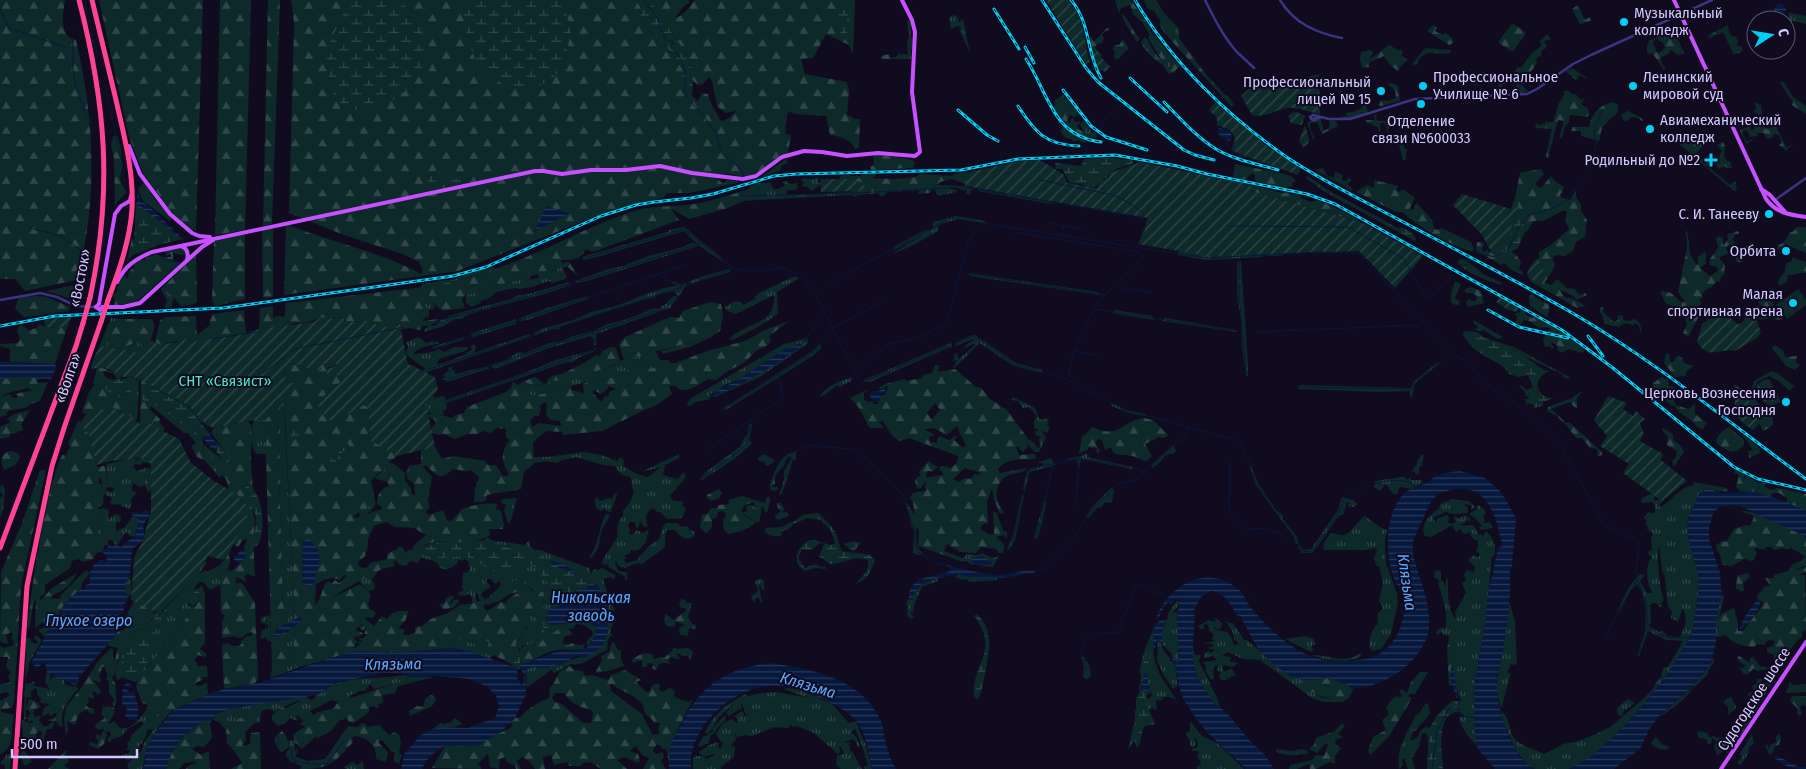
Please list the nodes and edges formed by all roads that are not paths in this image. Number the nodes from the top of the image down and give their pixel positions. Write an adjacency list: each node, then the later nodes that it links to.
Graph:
1 (78, 0): 31 (highway, «Восток», bridge)
2 (92, 0): 10 (highway, «Волга»)
3 (902, 0): 24 (main road)
4 (1205, 0): 11 (street)
5 (1280, 0): 9 (street)
6 (1674, 0): 8 (main road)
7 (1712, 0): 8 (street)
8 (1680, 14): 12 (street); 15 (main road)
9 (1342, 38)
10 (108, 68): 13 (highway, «Волга»); 24 (main road)
11 (1254, 68)
12 (1320, 118)
13 (127, 146): 19 (highway, «Волга»); 21 (main road)
14 (1806, 178): 18 (street)
15 (1760, 189): 16 (main road); 17 (main road)
16 (1770, 195): 17 (main road); 18 (main road)
17 (1766, 199): 20 (main road)
18 (1775, 201): 20 (main road); 22 (main road)
19 (132, 202): 21 (main road); 26 (highway, «Волга»)
20 (1772, 206): 22 (main road)
21 (119, 208): 26 (main road); 30 (main road)
22 (1788, 214): 23 (main road)
23 (1806, 217)
24 (217, 238): 25 (main road); 27 (main road)
25 (178, 246): 27 (main road); 28 (main road)
26 (126, 248): 28 (highway, «Волга»)
27 (187, 262): 30 (main road)
28 (111, 293): 35 (highway, «Волга», bridge)
29 (0, 300): 30 (street)
30 (99, 306)
31 (81, 323): 32 (highway, «Восток»); 33 (highway, «Восток»)
32 (0, 539)
33 (0, 548)
34 (1806, 642): 36 (main road, Судогодское шоссе)
35 (15, 769)
36 (1721, 769)

